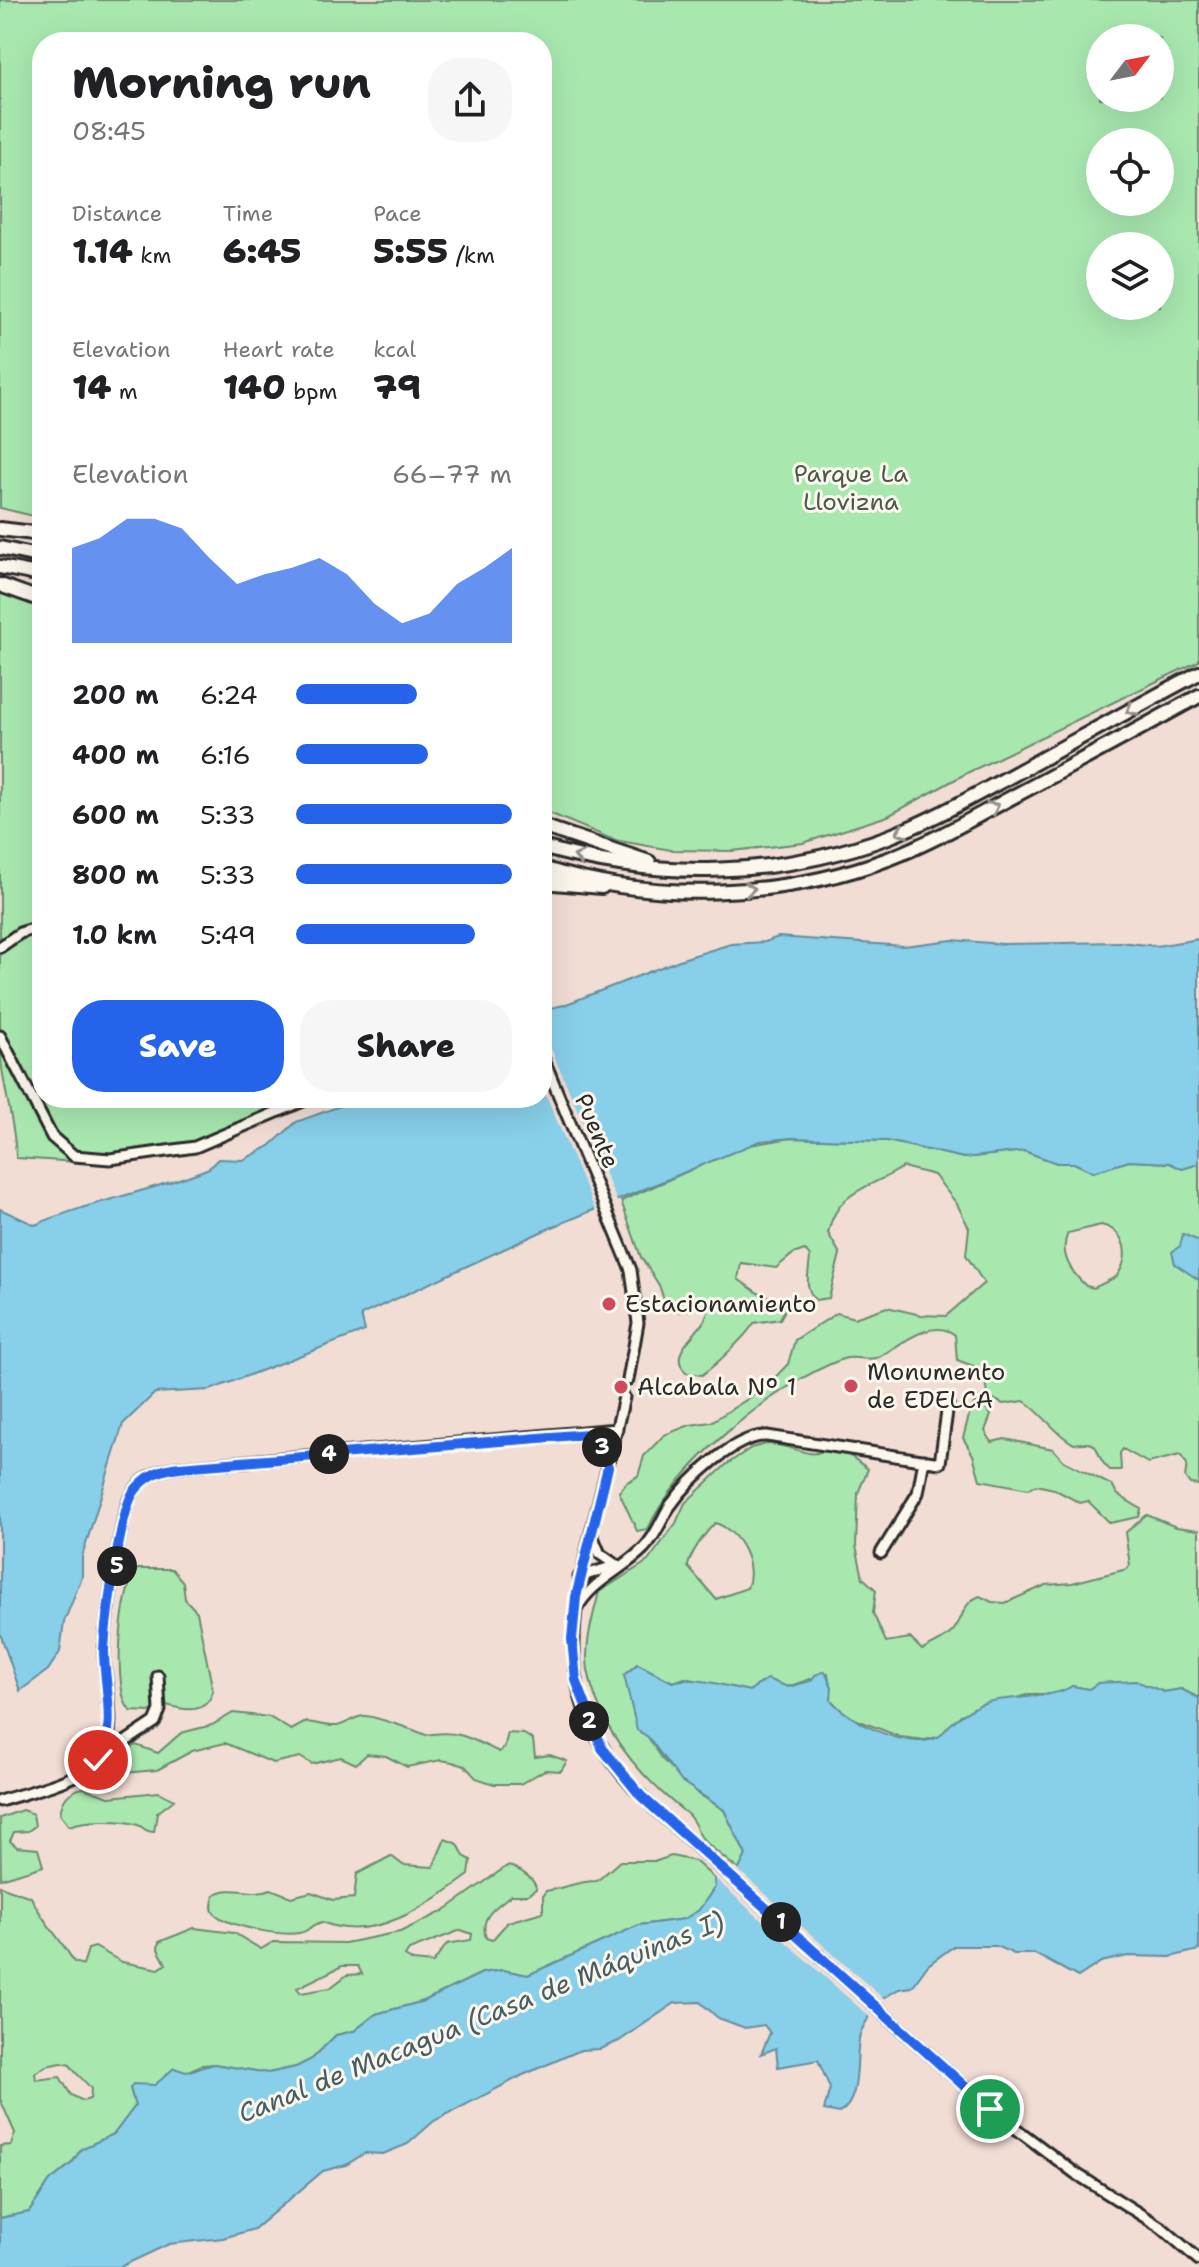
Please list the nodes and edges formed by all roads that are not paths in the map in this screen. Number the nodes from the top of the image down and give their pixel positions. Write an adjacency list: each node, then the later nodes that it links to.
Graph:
1 (0, 529): 2 (main road)
2 (32, 533)
3 (0, 548): 4 (main road)
4 (32, 555)
5 (0, 567): 6 (main road)
6 (32, 573)
7 (0, 585): 8 (main road)
8 (32, 596)
9 (1199, 673): 13 (main road, one-way to 13)
10 (1199, 696): 16 (main road, one-way to 10)
11 (552, 829): 13 (main road)
12 (552, 850): 13 (main road, one-way to 12)
13 (672, 869)
14 (552, 870): 16 (main road)
15 (552, 883): 16 (main road)
16 (619, 885)
17 (32, 929): 18 (street)
18 (0, 947)
19 (0, 1036): 21 (street)
20 (552, 1078): 24 (street, Puente)
21 (32, 1098)
22 (37, 1108): 23 (street)
23 (288, 1108)
24 (628, 1380)
25 (624, 1397): 27 (street)
26 (948, 1404): 29 (street)
27 (617, 1429): 28 (street); 30 (street)
28 (579, 1432): 30 (street); 38 (street)
29 (924, 1460): 32 (street); 33 (street)
30 (608, 1467): 31 (street)
31 (592, 1530): 34 (street); 35 (street)
32 (881, 1553)
33 (630, 1559): 34 (street); 36 (street)
34 (616, 1565): 35 (street)
35 (579, 1577): 36 (street)
36 (573, 1617): 40 (street)
37 (158, 1676): 38 (street)
38 (98, 1760): 39 (street)
39 (0, 1801)
40 (1199, 2260)

